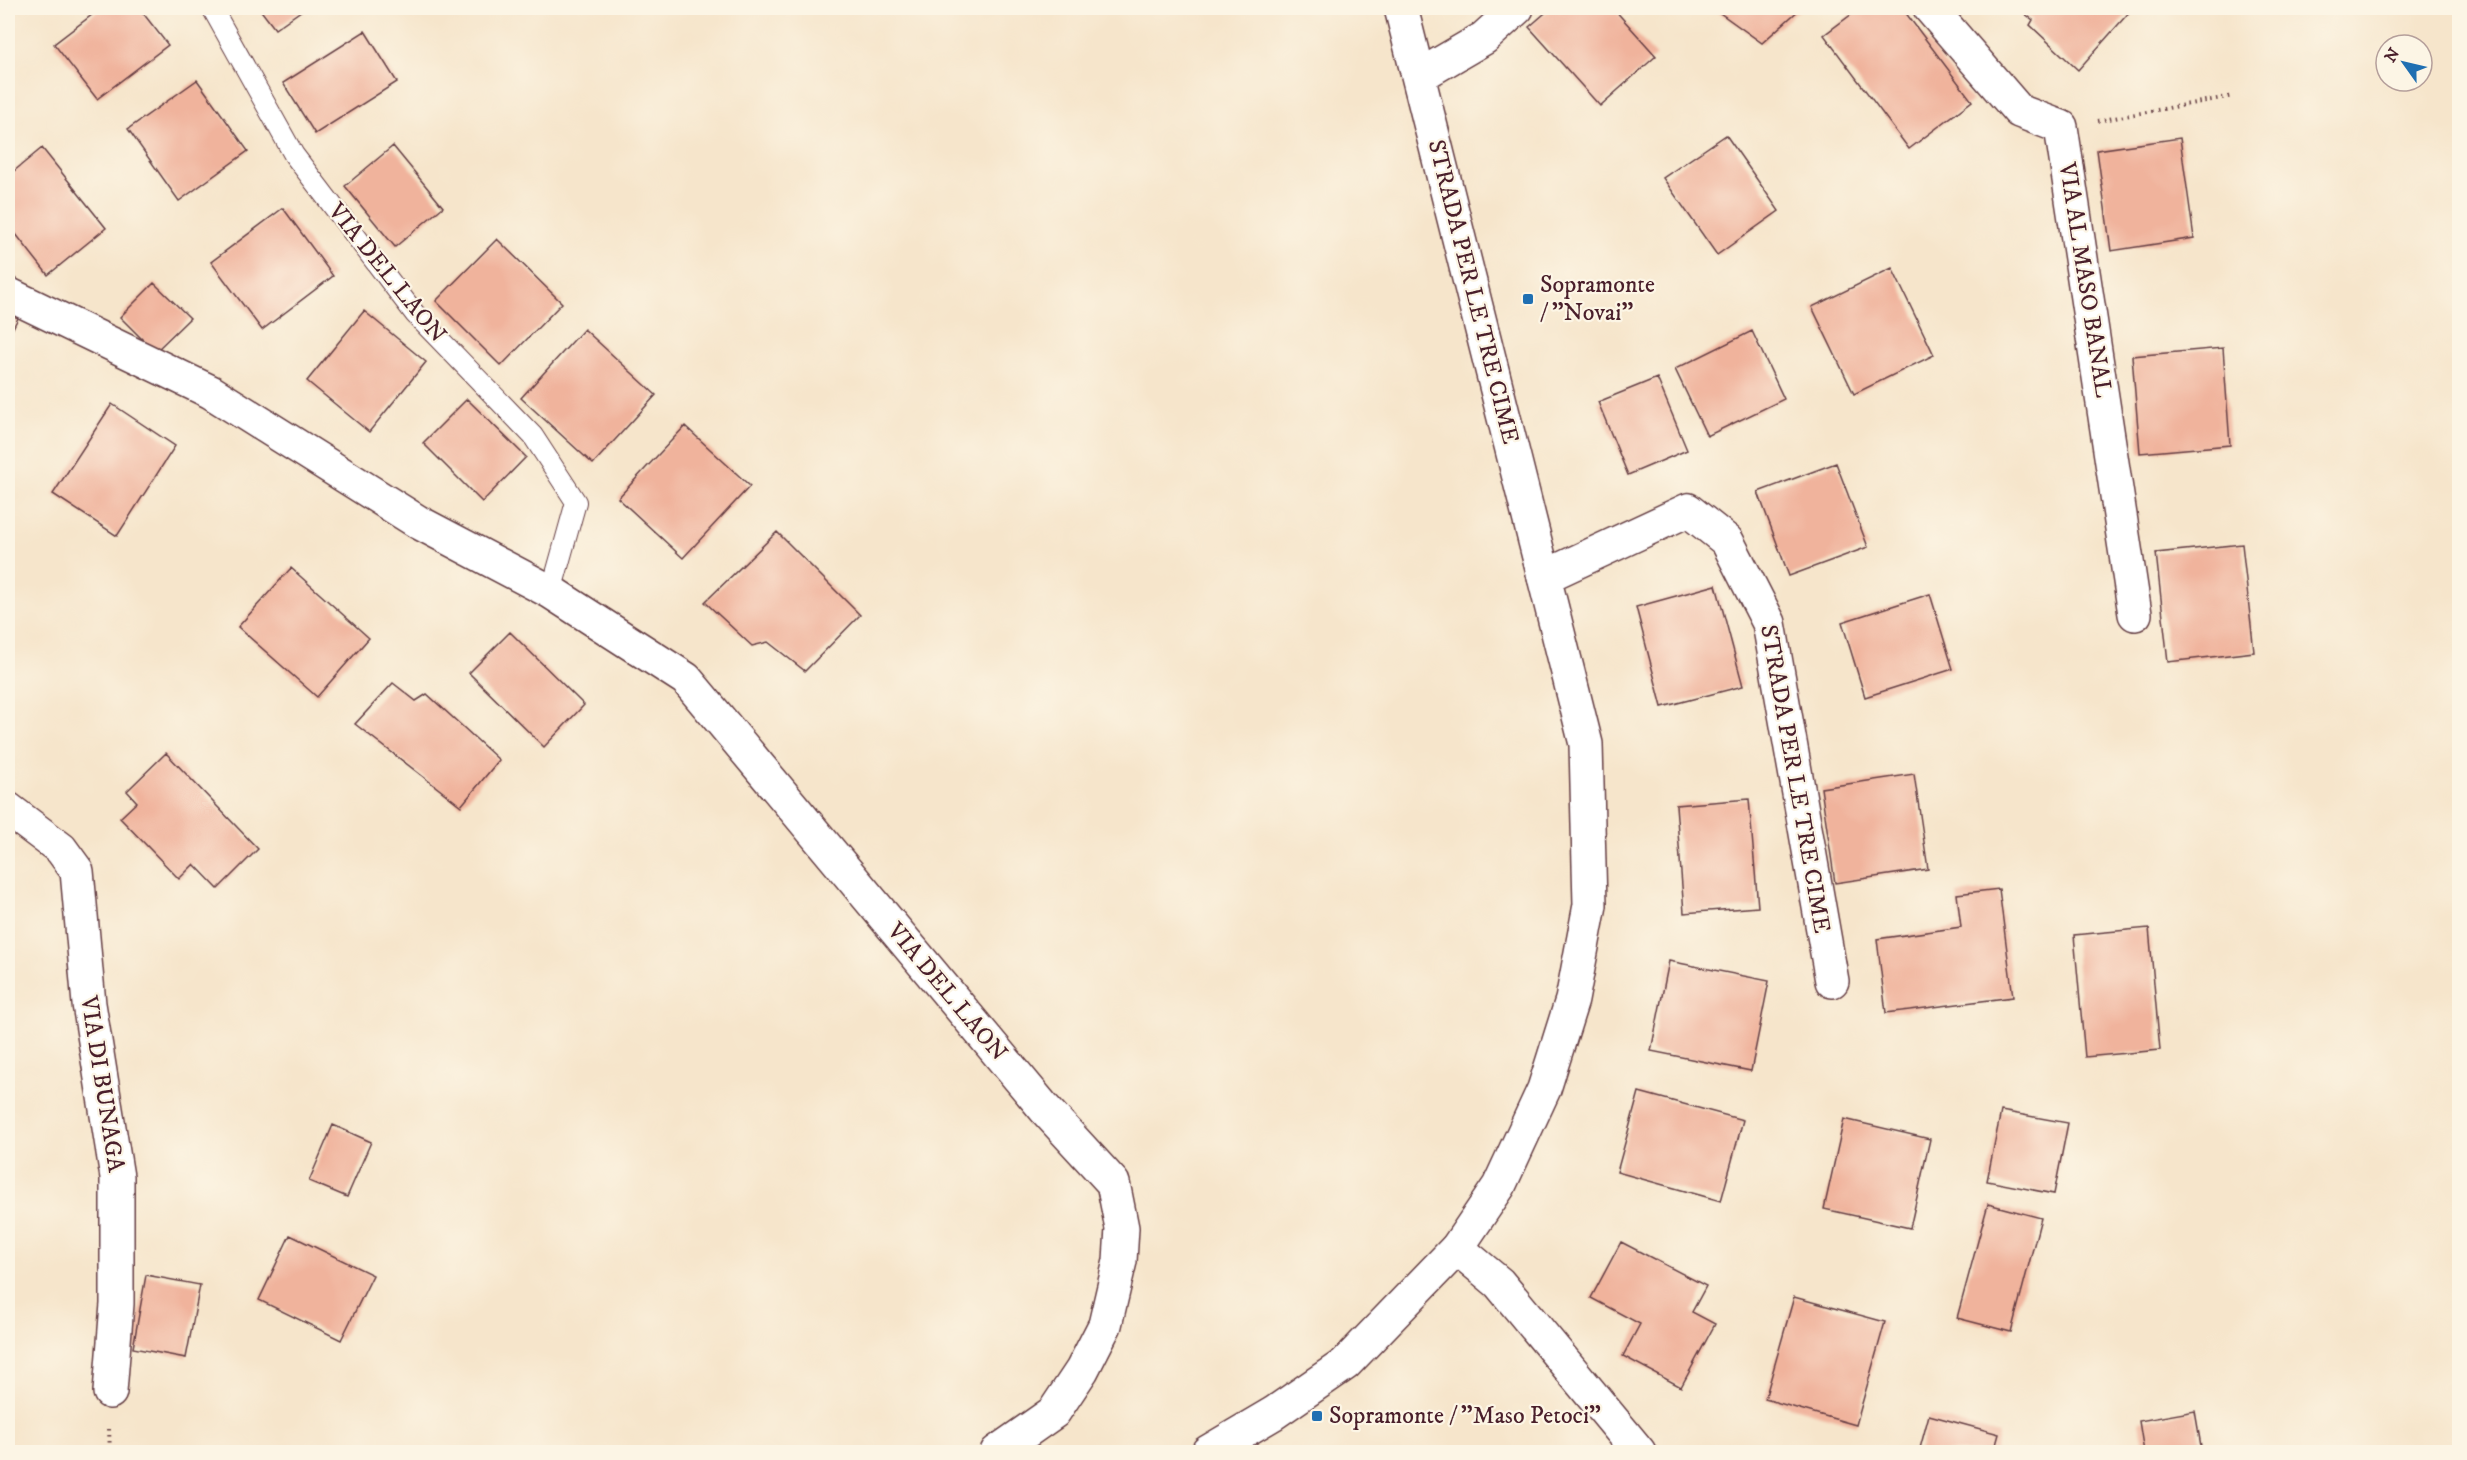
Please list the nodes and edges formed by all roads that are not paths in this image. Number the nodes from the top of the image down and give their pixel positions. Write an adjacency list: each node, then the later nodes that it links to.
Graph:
1 (212, 8): 8 (lane, VIA DEL LAON)
2 (1401, 8): 5 (street, STRADA PER LE TRE CIME)
3 (1517, 8): 5 (street)
4 (1930, 8): 9 (street, VIA AL MASO BANAL)
5 (1419, 76): 7 (street, STRADA PER LE TRE CIME)
6 (8, 294): 8 (street, VIA DEL LAON)
7 (1544, 577): 11 (street, STRADA PER LE TRE CIME); 12 (street, STRADA PER LE TRE CIME)
8 (551, 592): 14 (street, VIA DEL LAON)
9 (2135, 614)
10 (8, 809): 13 (street, VIA DI BUNAGA)
11 (1832, 981)
12 (1457, 1248): 15 (street, STRADA PER LE TRE CIME); 16 (street)
13 (110, 1392)
14 (997, 1452)
15 (1208, 1452)
16 (1639, 1452)

